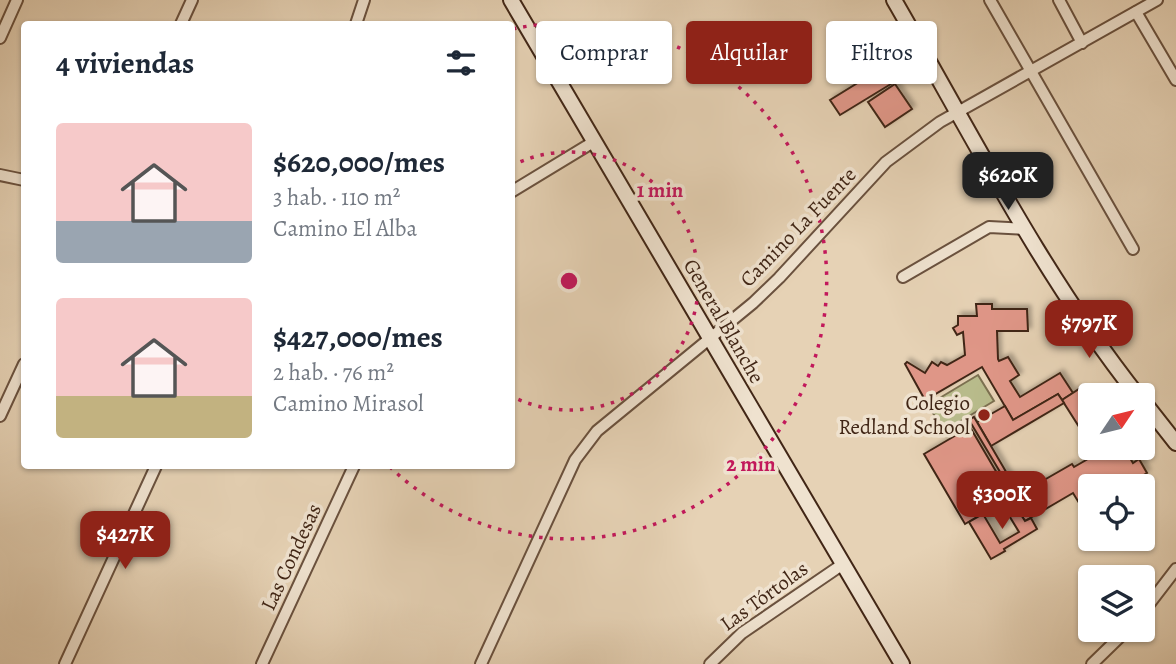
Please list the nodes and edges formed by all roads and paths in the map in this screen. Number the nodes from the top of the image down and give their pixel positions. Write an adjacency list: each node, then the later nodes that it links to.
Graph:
1 (17, 0): 12 (street)
2 (192, 0): 10 (street)
3 (364, 0): 11 (street)
4 (511, 0): 17 (main road, General Blanche)
5 (894, 0): 16 (main road)
6 (990, 0): 14 (street)
7 (1059, 0): 13 (street)
8 (1157, 0): 9 (street, Camino La Fuente)
9 (1136, 12): 13 (street, Camino La Fuente); 15 (street)
10 (182, 21)
11 (357, 21)
12 (0, 38)
13 (1082, 43): 14 (street, Camino La Fuente)
14 (1030, 72): 16 (street, Camino La Fuente); 22 (street)
15 (1176, 80)
16 (958, 111): 21 (main road); 24 (street, Camino La Fuente)
17 (594, 141): 20 (street); 24 (main road, General Blanche)
18 (0, 175): 19 (street)
19 (21, 179)
20 (515, 190)
21 (1026, 229): 23 (street); 26 (main road)
22 (1133, 248)
23 (903, 277)
24 (711, 340): 32 (main road, General Blanche); 38 (street, Camino La Fuente)
25 (21, 370): 27 (street)
26 (1129, 383)
27 (0, 416)
28 (1155, 416): 29 (main road)
29 (1176, 443)
30 (155, 469): 36 (street)
31 (353, 469): 37 (street, Las Condesas)
32 (843, 564): 39 (street, Las Tórtolas); 40 (main road, General Blanche)
33 (1176, 569): 34 (street)
34 (1155, 596)
35 (1115, 642): 41 (street)
36 (65, 664)
37 (262, 664)
38 (481, 664)
39 (710, 664)
40 (902, 664)
41 (1093, 664)

